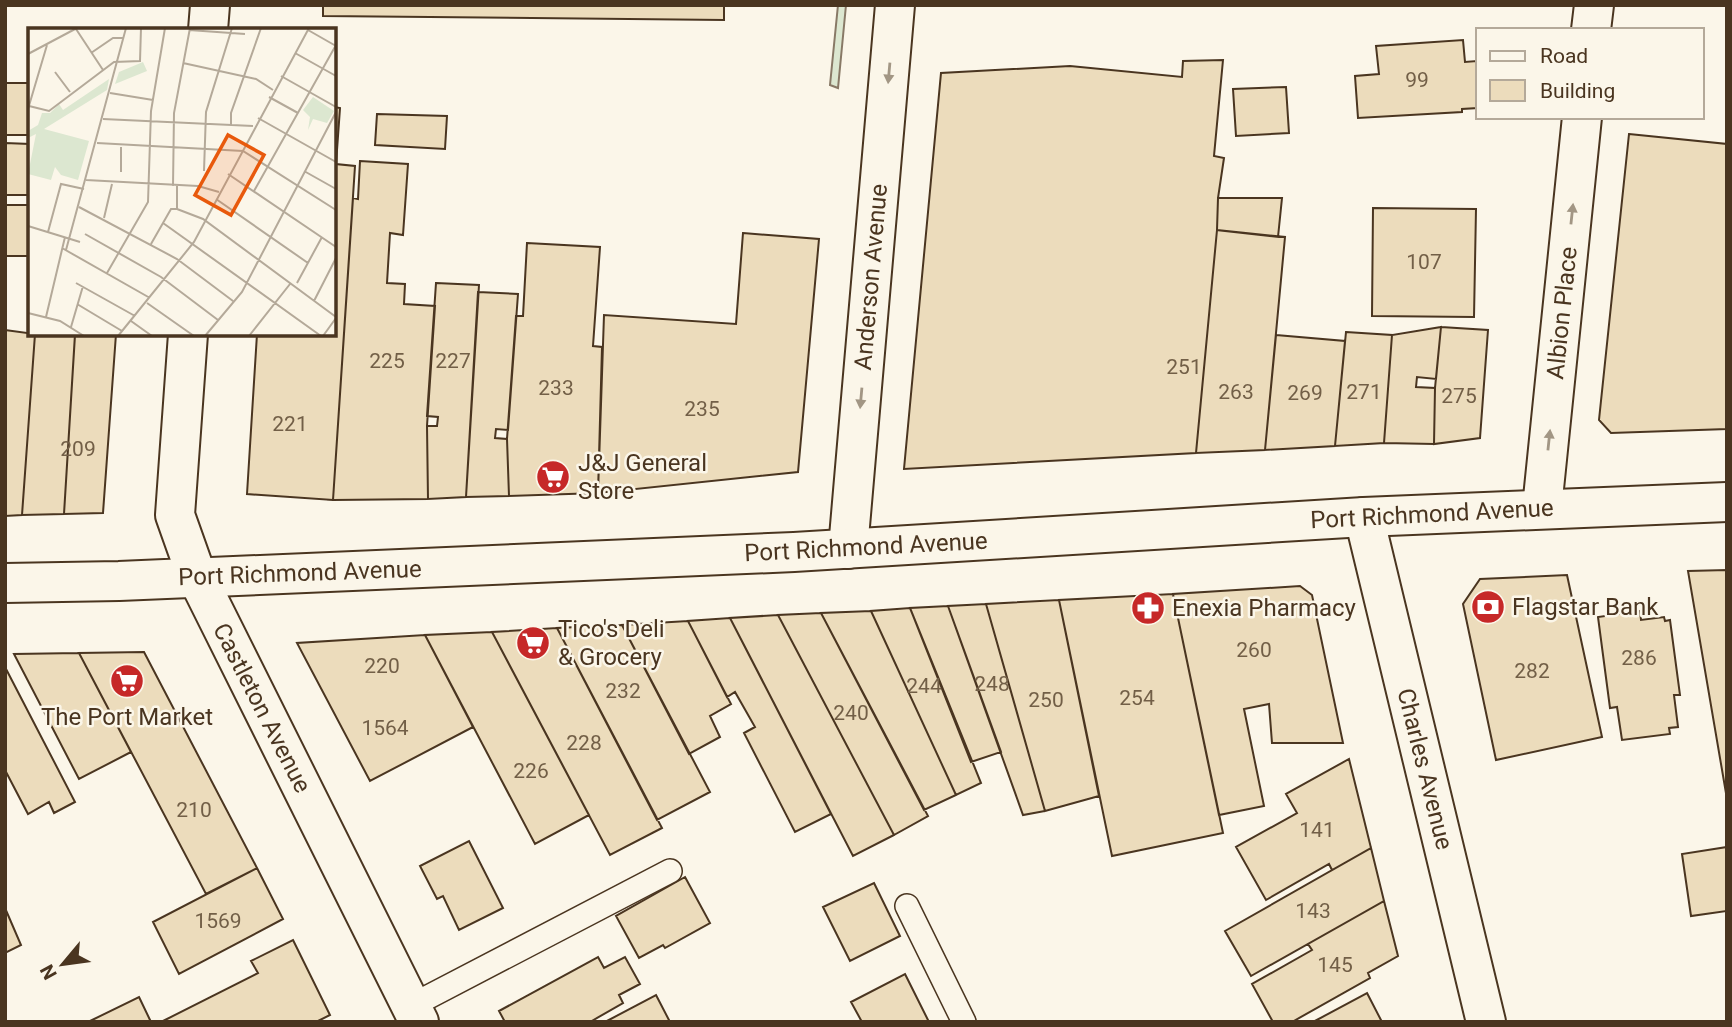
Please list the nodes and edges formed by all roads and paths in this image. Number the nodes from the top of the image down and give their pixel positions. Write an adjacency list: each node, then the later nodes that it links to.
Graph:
1 (210, 5): 4 (street)
2 (895, 5): 11 (street, Anderson Avenue, one-way to 11)
3 (1594, 5): 5 (street)
4 (208, 28)
5 (1591, 28)
6 (1582, 119): 9 (street, Albion Place, one-way to 6)
7 (187, 336): 12 (street, Castleton Avenue)
8 (1727, 502): 9 (street, Port Richmond Avenue)
9 (1542, 508): 10 (street, Port Richmond Avenue)
10 (1364, 517): 11 (street, Port Richmond Avenue); 18 (street, Charles Avenue)
11 (848, 550): 12 (street, Port Richmond Avenue)
12 (197, 577): 13 (street, Port Richmond Avenue); 16 (street, Castleton Avenue)
13 (5, 583)
14 (670, 871): 16 (lane)
15 (907, 906): 17 (lane)
16 (415, 1014)
17 (964, 1022)
18 (1486, 1022)

